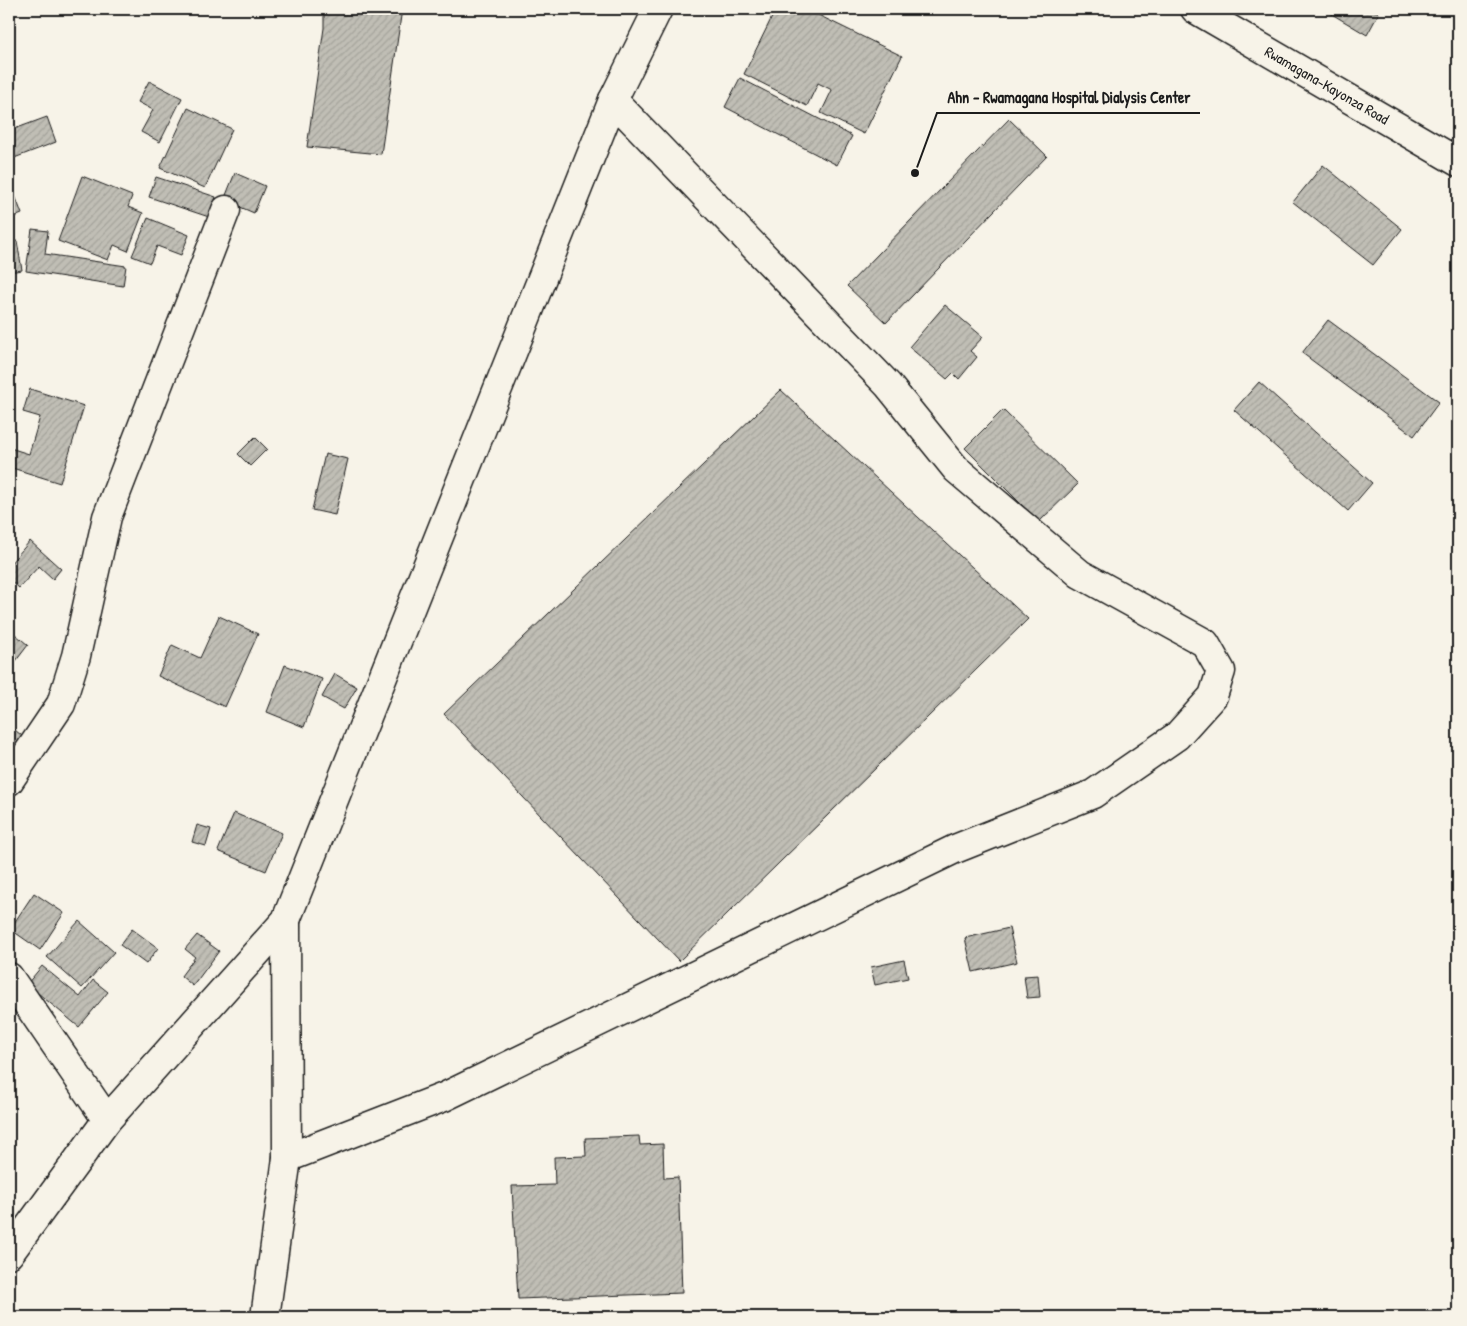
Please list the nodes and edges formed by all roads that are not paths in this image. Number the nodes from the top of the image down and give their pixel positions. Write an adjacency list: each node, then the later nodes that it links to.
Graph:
1 (658, 9): 3 (main road)
2 (1195, 9): 4 (main road, Rwamagana-Kayonza Road)
3 (613, 100): 7 (main road); 10 (main road)
4 (1458, 162)
5 (226, 210): 6 (main road)
6 (9, 781)
7 (286, 920): 9 (main road); 10 (main road)
8 (9, 977): 9 (main road)
9 (107, 1120): 11 (main road)
10 (287, 1158): 12 (main road)
11 (9, 1254)
12 (266, 1317)

